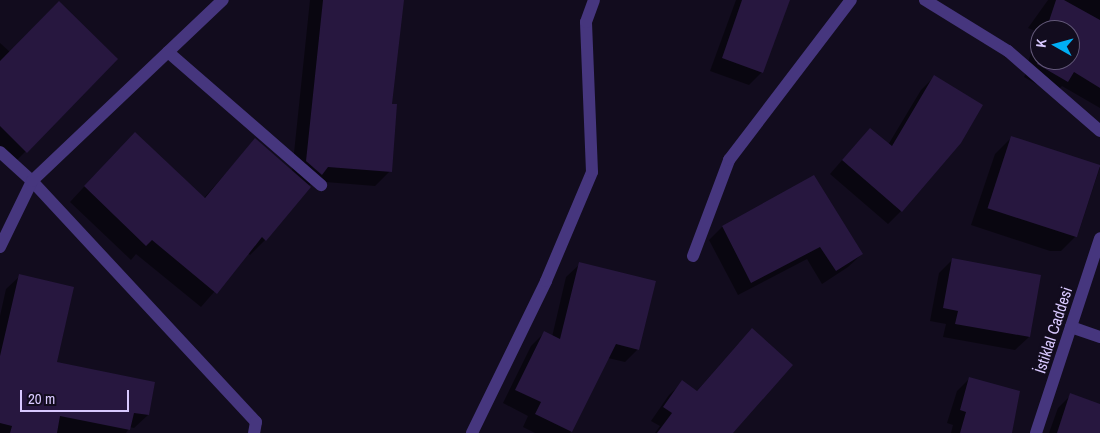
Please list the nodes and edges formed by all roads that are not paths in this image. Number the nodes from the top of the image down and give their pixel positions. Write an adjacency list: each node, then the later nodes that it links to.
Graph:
1 (223, 0): 5 (street)
2 (594, 0): 16 (street)
3 (851, 0): 12 (street)
4 (925, 0): 6 (street)
5 (168, 52): 8 (street); 9 (street)
6 (1100, 131)
7 (0, 152): 8 (street)
8 (32, 181): 11 (street); 15 (street)
9 (321, 186)
10 (1100, 238): 13 (street, İstiklal Caddesi)
11 (0, 247)
12 (693, 256)
13 (1071, 327): 14 (street); 17 (street, İstiklal Caddesi)
14 (1100, 337)
15 (254, 433)
16 (472, 433)
17 (1036, 433)

